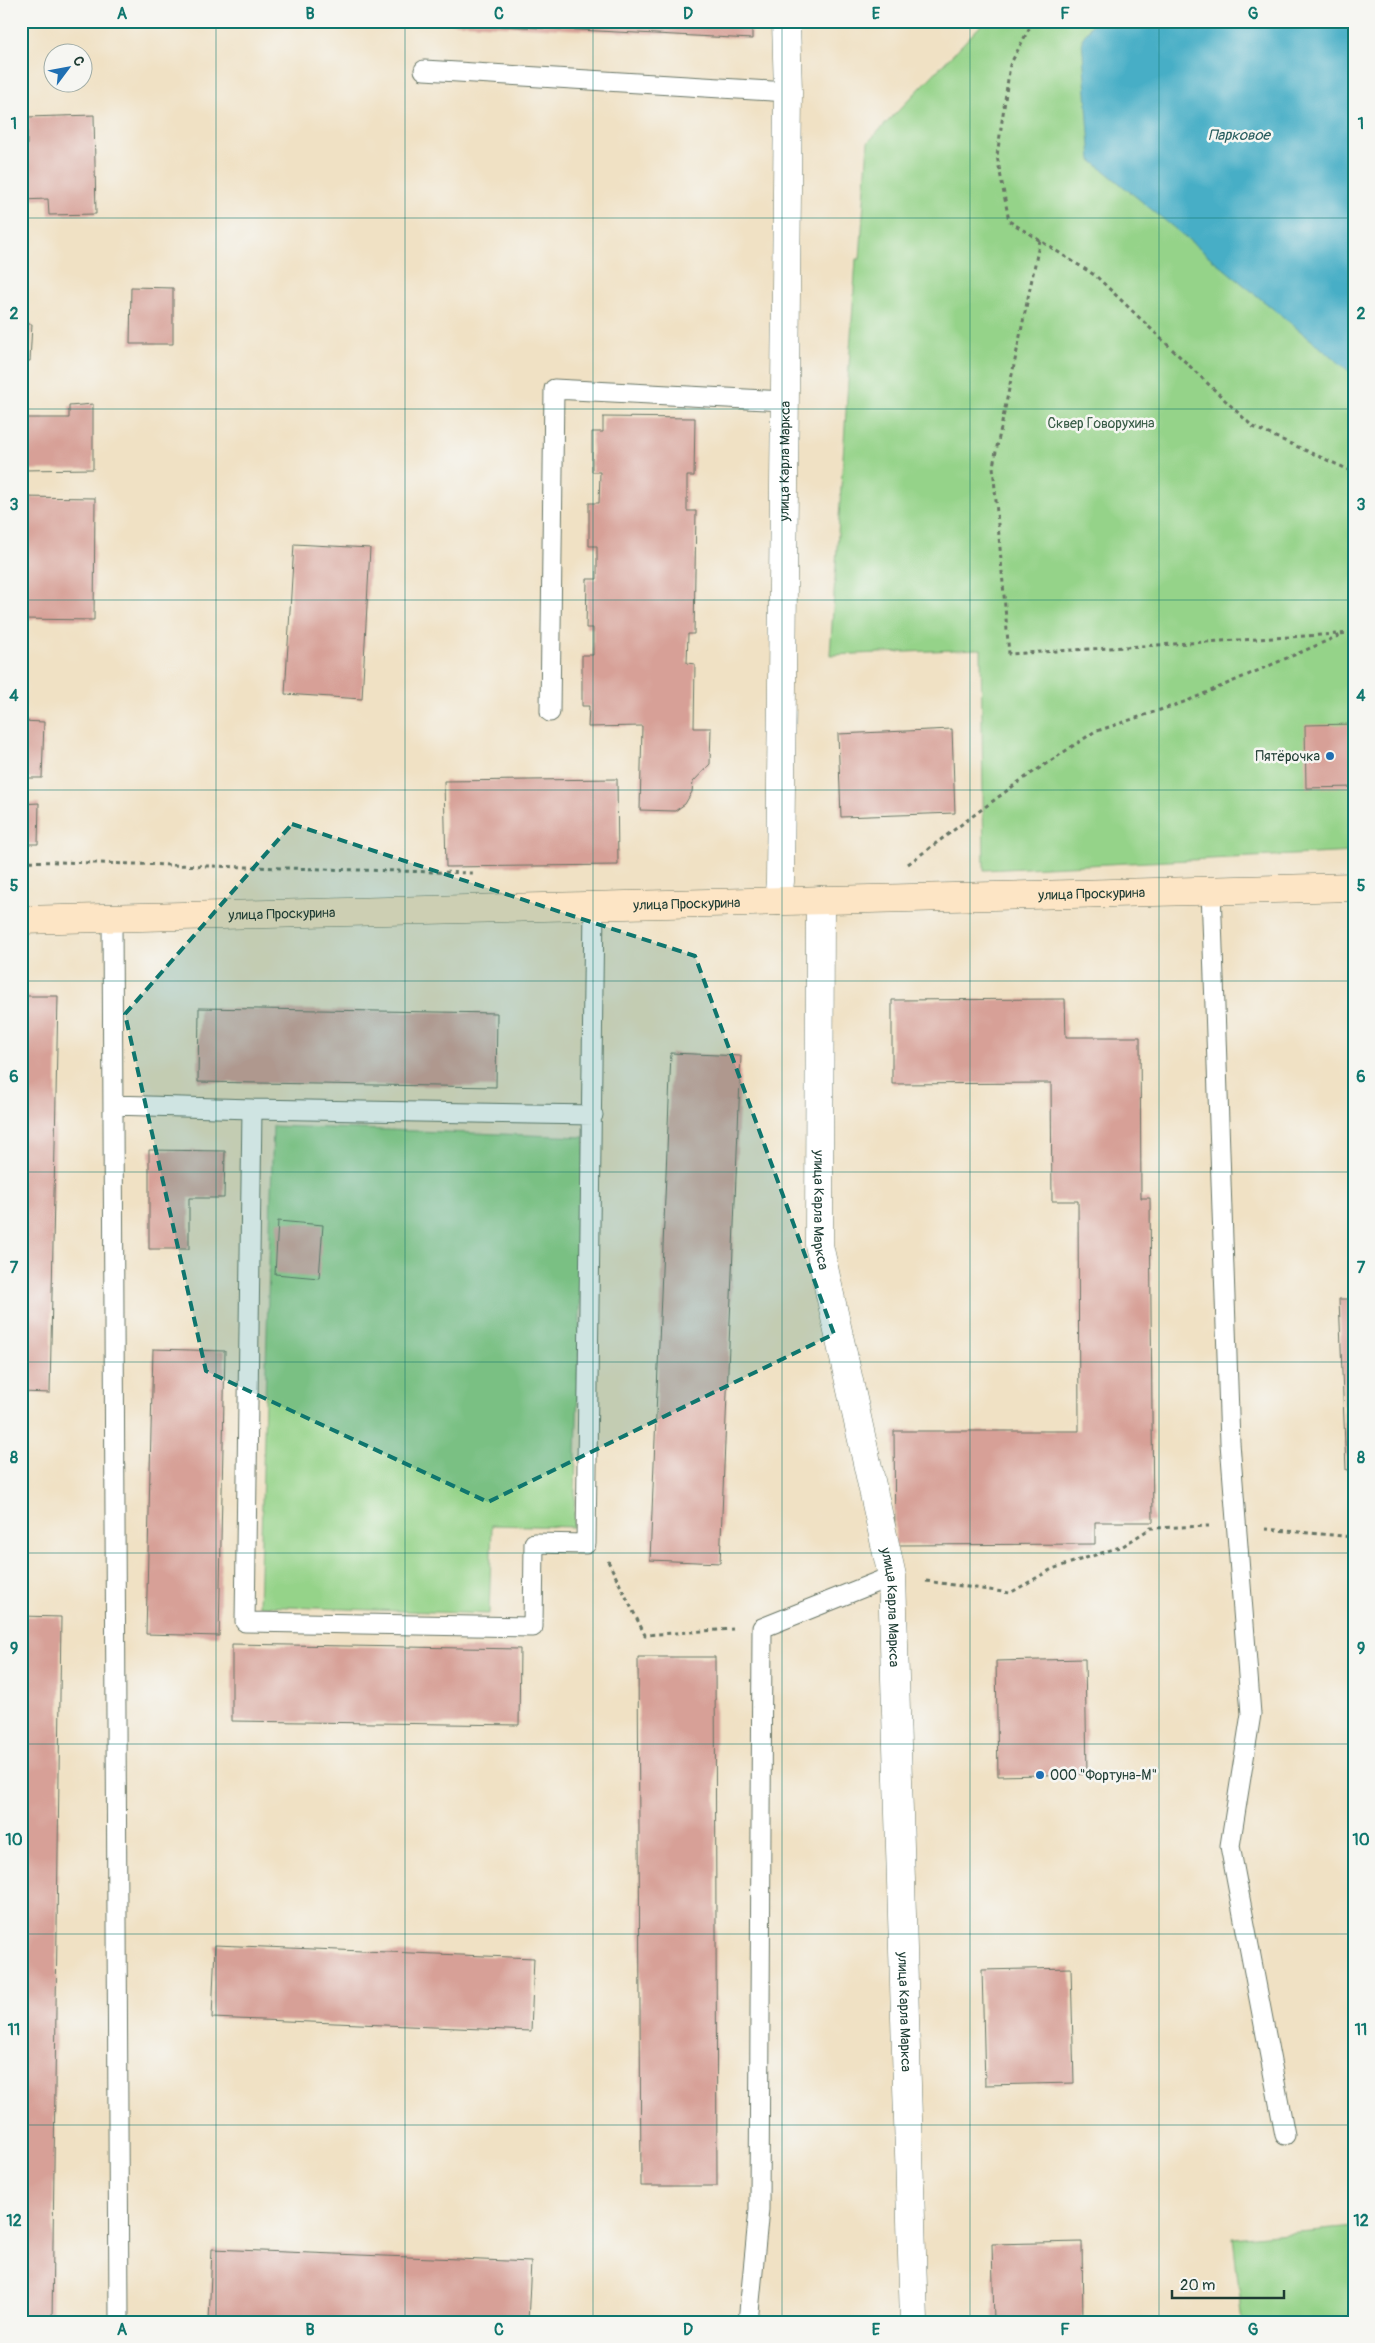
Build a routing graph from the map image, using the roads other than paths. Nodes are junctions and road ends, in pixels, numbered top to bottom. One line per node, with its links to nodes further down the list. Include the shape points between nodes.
1 (786, 21): 3 (street, улица Карла Маркса)
2 (424, 70): 3 (lane)
3 (788, 92): 4 (street, улица Карла Маркса)
4 (785, 401): 5 (lane, via 554,389); 9 (street, улица Карла Маркса)
5 (550, 712)
6 (1354, 887): 7 (street, улица Проскурина)
7 (1212, 890): 8 (street, улица Проскурина); 17 (lane, via 1230,1443 1251,1714 1230,1846)
8 (820, 900): 9 (street, улица Проскурина); 16 (street, улица Карла Маркса, via 818,1245)
9 (778, 901): 10 (street, улица Проскурина)
10 (594, 906): 11 (street, улица Проскурина); 15 (lane)
11 (112, 918): 12 (street, улица Проскурина); 13 (lane)
12 (21, 920)
13 (113, 1105): 14 (lane); 18 (lane)
14 (252, 1109): 15 (lane); 15 (lane, via 245,1622 533,1627 534,1543 586,1544)
15 (593, 1115)
16 (892, 1576): 19 (lane, via 762,1628 760,2209); 20 (street, улица Карла Маркса)
17 (1285, 2135)
18 (119, 2322)
19 (748, 2322)
20 (914, 2322)

